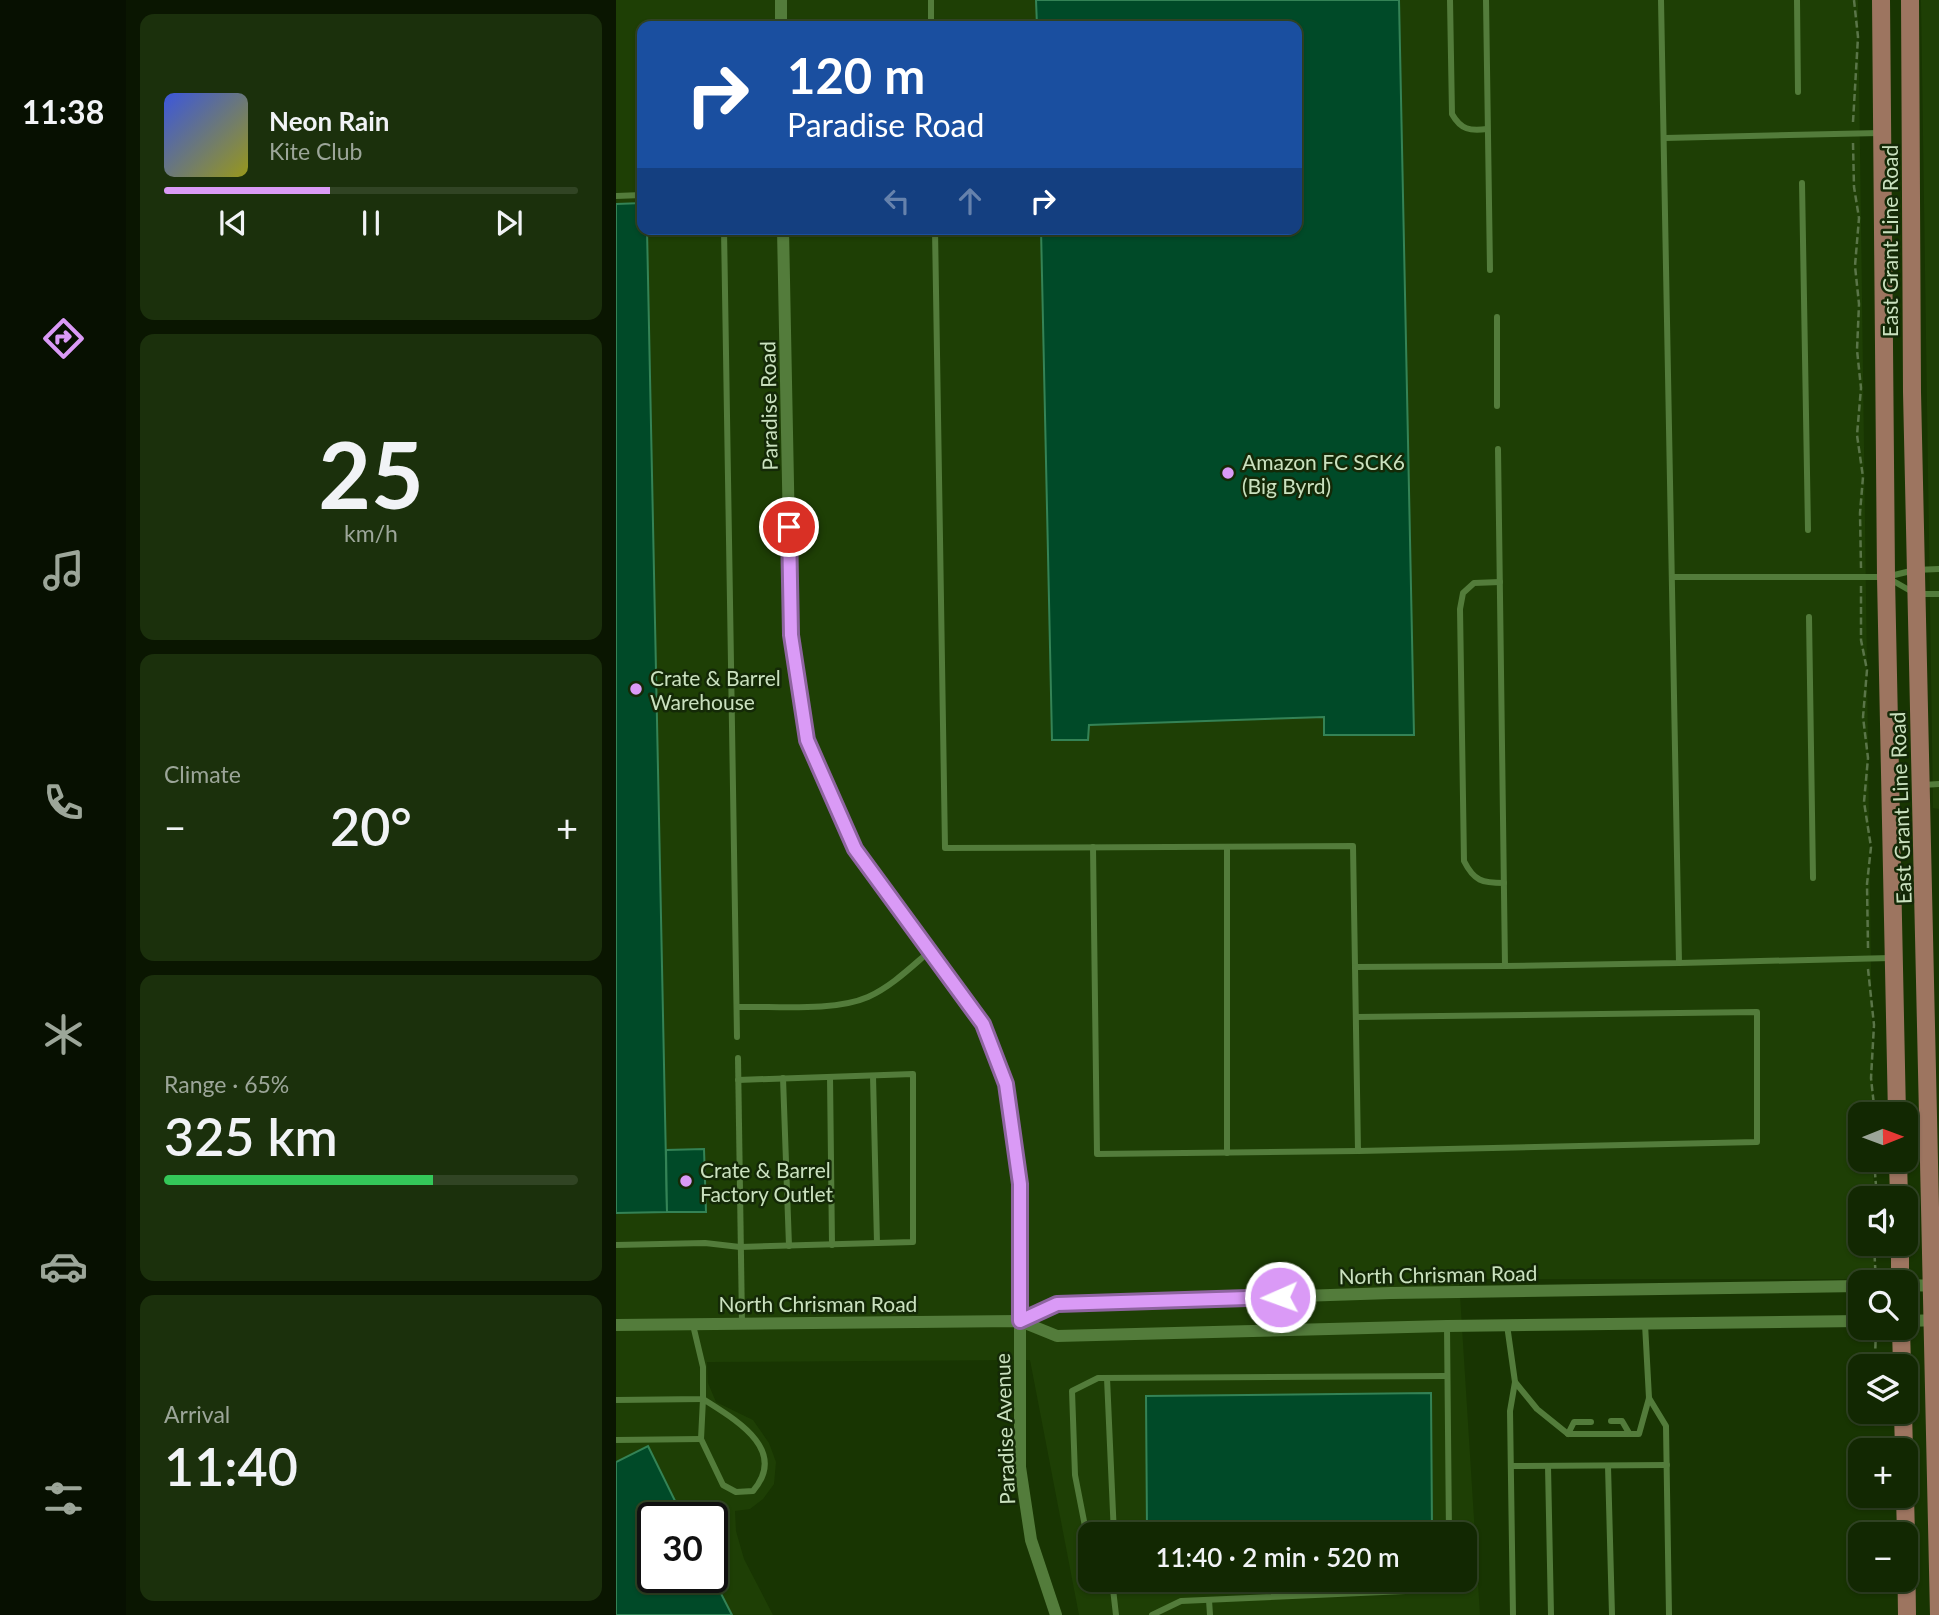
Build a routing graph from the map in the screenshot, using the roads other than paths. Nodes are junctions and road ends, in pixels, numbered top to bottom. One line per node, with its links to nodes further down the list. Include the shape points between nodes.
1 (781, 0): 9 (street)
2 (931, 0): 10 (lane)
3 (1450, 0): 12 (lane, via 1452,114 1458,125 1470,131)
4 (1486, 0): 12 (lane)
5 (1661, 0): 14 (lane)
6 (1797, 0): 11 (lane)
7 (1881, 0): 13 (main road, East Grant Line Road)
8 (1910, 0): 27 (main road, East Grant Line Road)
9 (781, 21)
10 (931, 21)
11 (1798, 92)
12 (1487, 129): 21 (lane)
13 (1881, 133): 14 (lane); 28 (main road, East Grant Line Road)
14 (1665, 138): 29 (lane)
15 (1802, 183): 25 (lane)
16 (637, 195): 17 (lane)
17 (616, 196)
18 (724, 235): 45 (lane)
19 (783, 235): 39 (street, Paradise Road, via 791,635 807,740 855,849)
20 (935, 235): 35 (lane, via 945,848)
21 (1490, 270)
22 (1497, 317): 23 (lane)
23 (1497, 406)
24 (1499, 449): 30 (lane)
25 (1808, 530)
26 (1939, 569): 27 (lane)
27 (1915, 570): 28 (lane); 31 (main road, East Grant Line Road)
28 (1886, 577): 29 (lane); 31 (lane); 40 (main road, East Grant Line Road)
29 (1672, 578): 41 (lane)
30 (1500, 582): 38 (lane); 38 (lane, via 1474,583 1463,593 1460,635 1464,861 1482,883)
31 (1916, 594): 32 (lane); 34 (main road, East Grant Line Road)
32 (1939, 594)
33 (1809, 617): 37 (lane)
34 (1931, 785): 44 (main road, East Grant Line Road)
35 (1093, 847): 36 (lane); 55 (lane, via 1097,1154)
36 (1227, 847): 43 (lane, via 1353,846); 55 (lane)
37 (1813, 877)
38 (1504, 883): 42 (lane)
39 (930, 951): 45 (lane, via 893,982 843,1004); 65 (street, Paradise Road, via 983,1024 1006,1084 1020,1184)
40 (1894, 957): 41 (lane); 53 (main road, East Grant Line Road)
41 (1679, 963): 42 (lane)
42 (1505, 966): 43 (lane)
43 (1355, 967): 46 (lane)
44 (1933, 1001): 62 (main road, East Grant Line Road)
45 (737, 1007): 47 (lane)
46 (1356, 1017): 54 (lane); 54 (lane, via 1757,1012 1757,1142)
47 (737, 1037)
48 (738, 1058): 52 (lane)
49 (873, 1076): 50 (lane); 56 (lane); 56 (lane, via 912,1074 913,1242)
50 (830, 1077): 51 (lane); 58 (lane)
51 (783, 1078): 52 (lane); 59 (lane)
52 (738, 1080): 60 (lane)
53 (1897, 1102)
54 (1358, 1151): 55 (lane)
55 (1227, 1153)
56 (877, 1244): 58 (lane)
57 (616, 1245): 60 (lane)
58 (832, 1245): 59 (lane)
59 (789, 1246): 60 (lane)
60 (740, 1247): 69 (lane)
61 (1918, 1285): 62 (street)
62 (1936, 1285): 64 (main road, East Grant Line Road)
63 (1848, 1286): 65 (street, North Chrisman Road, via 1057,1304)
64 (1936, 1320): 67 (street); 106 (main road, East Grant Line Road)
65 (1020, 1321): 69 (street, North Chrisman Road); 73 (street, North Chrisman Road, via 1057,1336); 97 (street, Paradise Avenue, via 1024,1499 1031,1539)
66 (1848, 1321): 70 (street, North Chrisman Road)
67 (1918, 1321)
68 (693, 1323): 69 (street, North Chrisman Road); 71 (street, North Chrisman Road); 78 (lane, via 703,1367)
69 (742, 1323)
70 (1645, 1324): 72 (street, North Chrisman Road); 77 (lane)
71 (616, 1325)
72 (1507, 1325): 73 (street, North Chrisman Road); 76 (lane)
73 (1447, 1326): 74 (lane)
74 (1445, 1376): 75 (lane); 92 (lane)
75 (1107, 1378): 90 (lane, via 1072,1391 1075,1475); 91 (lane)
76 (1515, 1382): 83 (lane, via 1537,1409); 87 (lane, via 1510,1411)
77 (1649, 1398): 82 (lane, via 1639,1434); 86 (lane, via 1666,1426)
78 (703, 1399): 79 (lane); 84 (lane); 84 (lane, via 754,1436 766,1461 764,1477 753,1491 736,1492 723,1485)
79 (616, 1400)
80 (1591, 1422): 83 (lane, via 1574,1422)
81 (1611, 1422): 82 (lane, via 1622,1421)
82 (1629, 1433): 83 (lane)
83 (1568, 1434)
84 (701, 1439): 85 (lane)
85 (616, 1440)
86 (1667, 1465): 89 (lane); 104 (lane)
87 (1511, 1466): 88 (lane); 101 (lane)
88 (1548, 1466): 89 (lane); 102 (lane)
89 (1608, 1466): 103 (lane)
90 (1084, 1522)
91 (1113, 1522)
92 (1449, 1522)
93 (1113, 1592): 98 (lane)
94 (1385, 1592): 96 (lane)
95 (1907, 1592): 105 (main road)
96 (1209, 1600): 99 (lane, via 1181,1601); 100 (lane)
97 (1056, 1615)
98 (1116, 1615)
99 (1152, 1615)
100 (1210, 1615)
101 (1513, 1615)
102 (1551, 1615)
103 (1612, 1615)
104 (1669, 1615)
105 (1907, 1615)
106 (1939, 1615)

